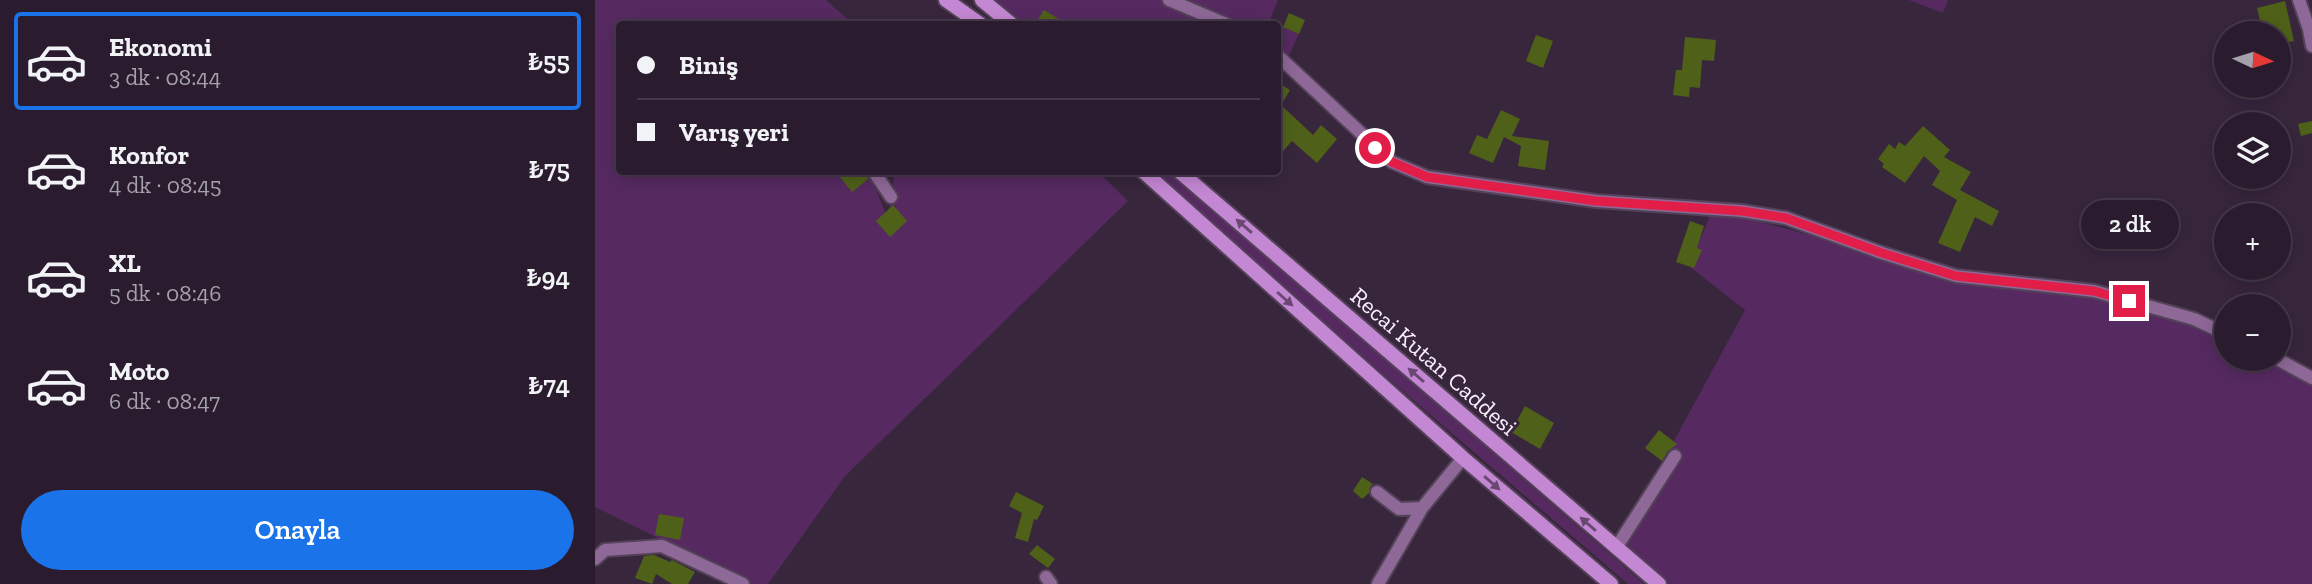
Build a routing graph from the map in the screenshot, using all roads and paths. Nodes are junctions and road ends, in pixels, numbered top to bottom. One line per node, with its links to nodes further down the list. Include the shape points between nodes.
1 (946, 0): 5 (main road)
2 (982, 0): 6 (main road)
3 (1169, 0): 7 (street)
4 (2299, 0): 8 (street)
5 (968, 21)
6 (1007, 21)
7 (1219, 21)
8 (2312, 46)
9 (1281, 59): 14 (street, via 1392,162 1427,177 1596,201 1786,218 1956,276 2094,291)
10 (876, 175): 13 (street)
11 (1147, 175): 18 (main road, one-way to 18)
12 (1183, 175): 21 (main road, Recai Kutan Caddesi, one-way to 12)
13 (891, 197)
14 (2214, 328)
15 (2291, 367): 16 (street)
16 (2312, 378)
17 (1675, 456): 21 (street)
18 (1463, 458): 20 (street); 25 (main road, one-way to 25)
19 (1377, 492): 20 (street, via 1399,509)
20 (1422, 508): 24 (street)
21 (1616, 548): 26 (main road, Recai Kutan Caddesi)
22 (595, 559): 23 (street, via 605,550 662,546)
23 (743, 584)
24 (1378, 584)
25 (1611, 584)
26 (1658, 584)

